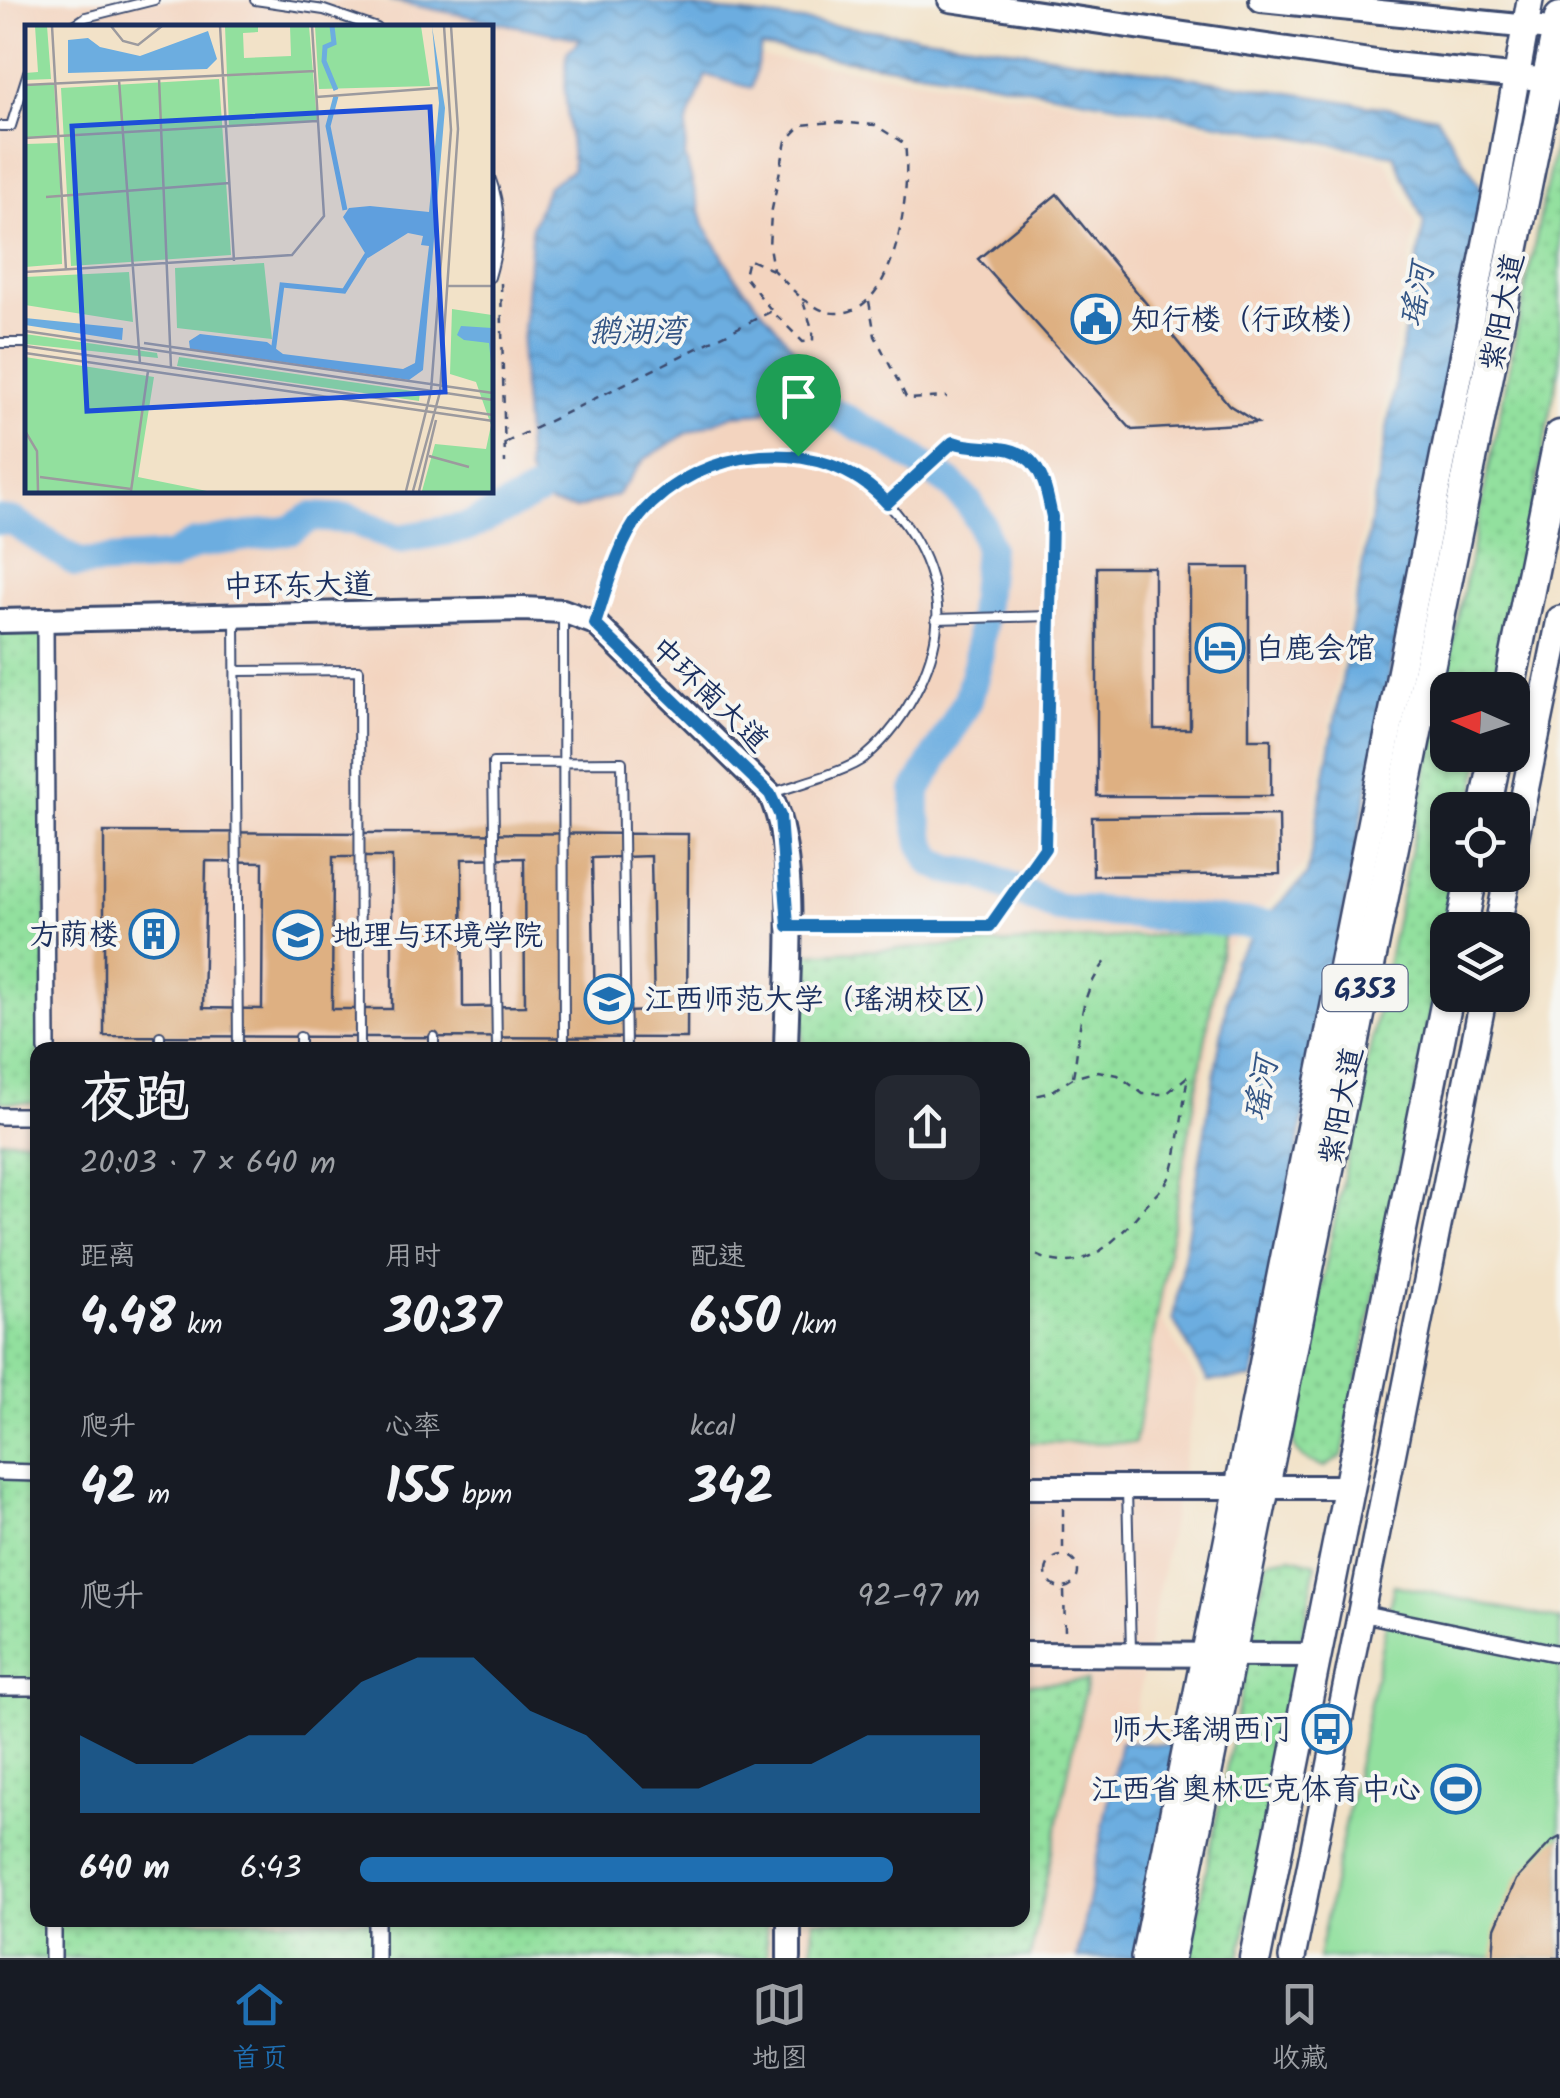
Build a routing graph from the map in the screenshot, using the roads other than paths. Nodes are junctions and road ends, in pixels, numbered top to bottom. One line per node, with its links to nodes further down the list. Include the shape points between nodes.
1 (154, 0): 6 (lane)
2 (255, 0): 7 (lane, via 324,10)
3 (950, 0): 10 (street)
4 (1260, 0): 9 (street)
5 (1530, 0): 9 (main road)
6 (74, 25)
7 (368, 25)
8 (1559, 26): 9 (street); 11 (highway, 紫阳大道 / G353)
9 (1524, 27): 10 (main road)
10 (1516, 76): 11 (street); 53 (main road)
11 (1554, 80): 53 (highway, 紫阳大道 / G353)
12 (25, 81): 13 (lane, via 10,126)
13 (0, 126)
14 (492, 182): 15 (lane, via 500,202)
15 (492, 270)
16 (1560, 436): 27 (highway)
17 (887, 503): 20 (lane, via 953,442 1024,454 1044,477 1052,517); 22 (lane, via 923,556); 25 (lane, via 839,467 798,456 718,463 664,489 636,520)
18 (564, 611): 19 (street, 中环东大道); 25 (street, 中环东大道); 28 (lane)
19 (236, 616): 24 (street, 中环东大道); 26 (lane)
20 (1050, 616): 22 (lane); 31 (lane, via 1045,848 990,926)
21 (1560, 618): 29 (main road)
22 (936, 619): 30 (lane, via 912,705 863,760)
23 (0, 621): 24 (street, 中环东大道)
24 (45, 622): 37 (street)
25 (595, 624): 30 (street, 中环南大道)
26 (236, 672): 39 (lane); 41 (lane, via 358,670)
27 (1513, 672)
28 (564, 762): 43 (lane, via 493,764); 44 (lane); 45 (lane, via 622,762)
29 (1525, 792)
30 (770, 794): 31 (street, 中环南大道, via 780,816)
31 (788, 926): 46 (street, 中环南大道)
32 (1445, 1012): 54 (highway, G353)
33 (1481, 1012): 55 (main road)
34 (160, 1036): 38 (lane)
35 (300, 1037): 40 (lane)
36 (434, 1037): 42 (lane)
37 (47, 1042)
38 (160, 1042)
39 (238, 1042)
40 (300, 1042)
41 (360, 1042)
42 (434, 1042)
43 (497, 1042)
44 (564, 1042)
45 (626, 1042)
46 (786, 1042)
47 (0, 1116): 48 (street)
48 (30, 1116)
49 (0, 1472): 50 (street)
50 (30, 1472)
51 (1030, 1487): 52 (street)
52 (1126, 1487): 53 (street); 57 (lane)
53 (1251, 1487): 54 (street); 58 (highway, 紫阳大道 / G353)
54 (1349, 1487): 60 (highway, G353)
55 (1360, 1613): 59 (street); 72 (main road)
56 (1030, 1654): 57 (street)
57 (1132, 1654): 58 (street)
58 (1218, 1654): 60 (street); 69 (main road); 70 (highway, 紫阳大道 / G353)
59 (1560, 1654)
60 (1316, 1655): 71 (highway, G353)
61 (0, 1687): 62 (street)
62 (30, 1687)
63 (53, 1927): 66 (street)
64 (376, 1927): 67 (street)
65 (788, 1927): 68 (street)
66 (54, 1958)
67 (376, 1958)
68 (789, 1958)
69 (1144, 1958)
70 (1169, 1958)
71 (1255, 1958)
72 (1292, 1958)

